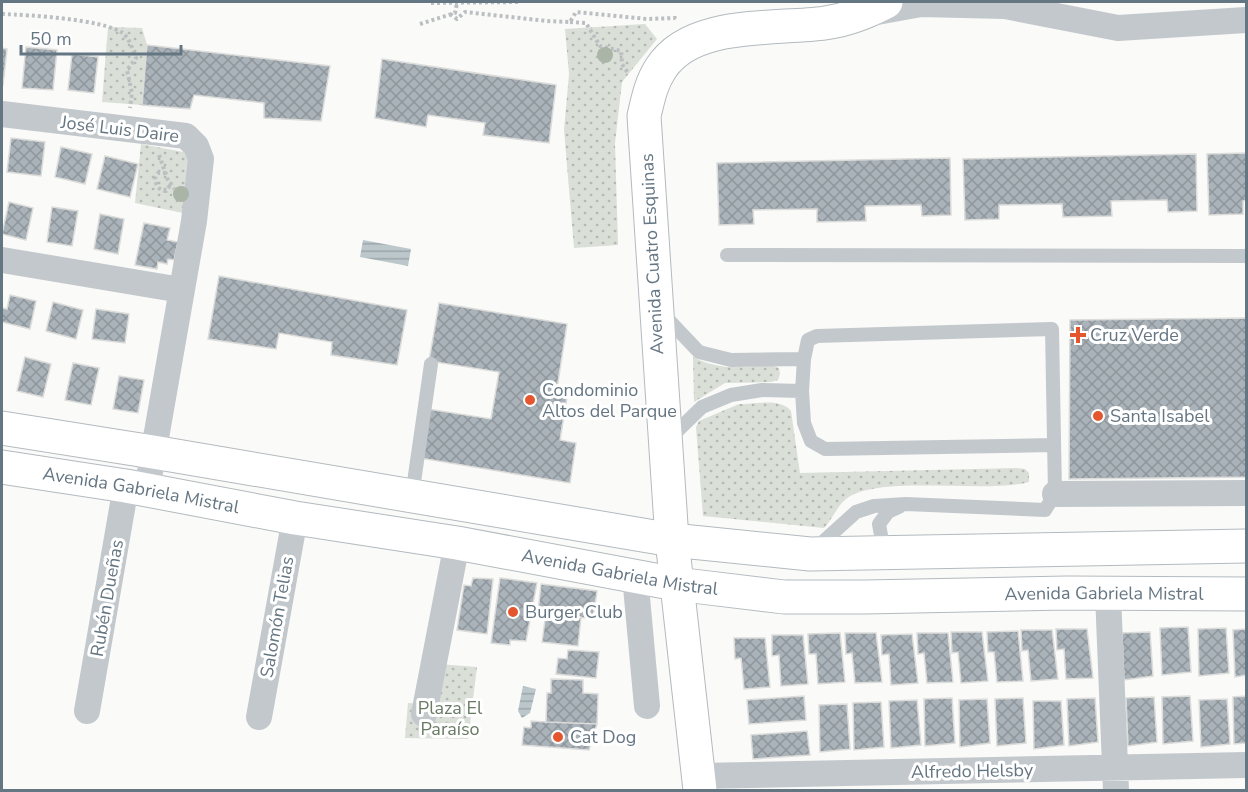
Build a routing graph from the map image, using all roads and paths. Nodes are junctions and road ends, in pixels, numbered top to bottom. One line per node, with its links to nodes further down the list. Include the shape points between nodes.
1 (519, 2): 3 (path)
2 (431, 3): 3 (path)
3 (457, 3): 7 (path, via 455,13)
4 (1001, 4): 5 (street, via 921,4); 8 (street, via 1118,28)
5 (872, 9): 22 (main road, Avenida Cuatro Esquinas, via 827,23 709,35 679,50 662,66 651,84 644,116)
6 (2, 14): 14 (path, via 35,15 108,27 125,34 136,58 128,70)
7 (450, 14): 9 (path, via 457,19 465,12); 11 (path)
8 (1246, 20)
9 (570, 22): 10 (path, via 576,12 675,18); 12 (path, via 586,23 600,46 621,51)
10 (680, 22)
11 (420, 24)
12 (630, 77)
13 (2, 114): 14 (street, José Luis Daire)
14 (138, 130): 15 (path); 17 (street, José Luis Daire, via 186,136 196,146 201,159)
15 (166, 173): 16 (path); 16 (path, via 158,173 156,185 166,191)
16 (171, 184): 17 (path)
17 (194, 221): 21 (street, José Luis Daire)
18 (728, 255): 19 (lane)
19 (1246, 256)
20 (2, 260): 21 (street)
21 (181, 290): 29 (street, José Luis Daire)
22 (655, 306): 23 (lane, via 699,352 731,360); 27 (main road, Avenida Cuatro Esquinas)
23 (804, 359): 25 (lane); 28 (lane, via 808,340 817,336 1052,329)
24 (431, 364): 34 (lane)
25 (802, 391): 27 (lane, via 762,390 731,395 702,407); 28 (lane, via 804,423 811,441 825,449)
26 (2, 428): 29 (main road, Avenida Gabriela Mistral)
27 (664, 443): 37 (main road, Avenida Cuatro Esquinas)
28 (1054, 445): 33 (lane)
29 (153, 452): 31 (street, José Luis Daire); 34 (main road, Avenida Gabriela Mistral)
30 (2, 467): 31 (main road, Avenida Gabriela Mistral)
31 (136, 488): 36 (main road, Avenida Gabriela Mistral); 47 (street, Rubén Dueñas)
32 (1246, 493): 33 (street)
33 (1055, 494): 35 (lane, via 1045,510)
34 (412, 495): 37 (main road, Avenida Gabriela Mistral)
35 (906, 504): 40 (lane, via 874,506 856,512); 41 (lane, via 888,512 879,524 882,541)
36 (295, 518): 38 (main road, Avenida Gabriela Mistral); 49 (street, Salomón Telias)
37 (672, 540): 40 (main road, Avenida Gabriela Mistral); 43 (main road, Avenida Cuatro Esquinas)
38 (457, 543): 42 (main road, Avenida Gabriela Mistral); 48 (street)
39 (1246, 546): 41 (main road, Avenida Gabriela Mistral)
40 (810, 554): 41 (main road, Avenida Gabriela Mistral)
41 (892, 554)
42 (634, 576): 43 (main road, Avenida Gabriela Mistral); 46 (street)
43 (676, 584): 44 (main road, Avenida Gabriela Mistral, via 784,597); 52 (main road, Avenida Cuatro Esquinas)
44 (1108, 594): 45 (main road, Avenida Gabriela Mistral); 51 (street)
45 (1246, 594)
46 (647, 706)
47 (87, 711)
48 (424, 714)
49 (259, 717)
50 (1246, 765): 51 (street, Alfredo Helsby)
51 (1115, 779): 52 (street, Alfredo Helsby)
52 (699, 783)

